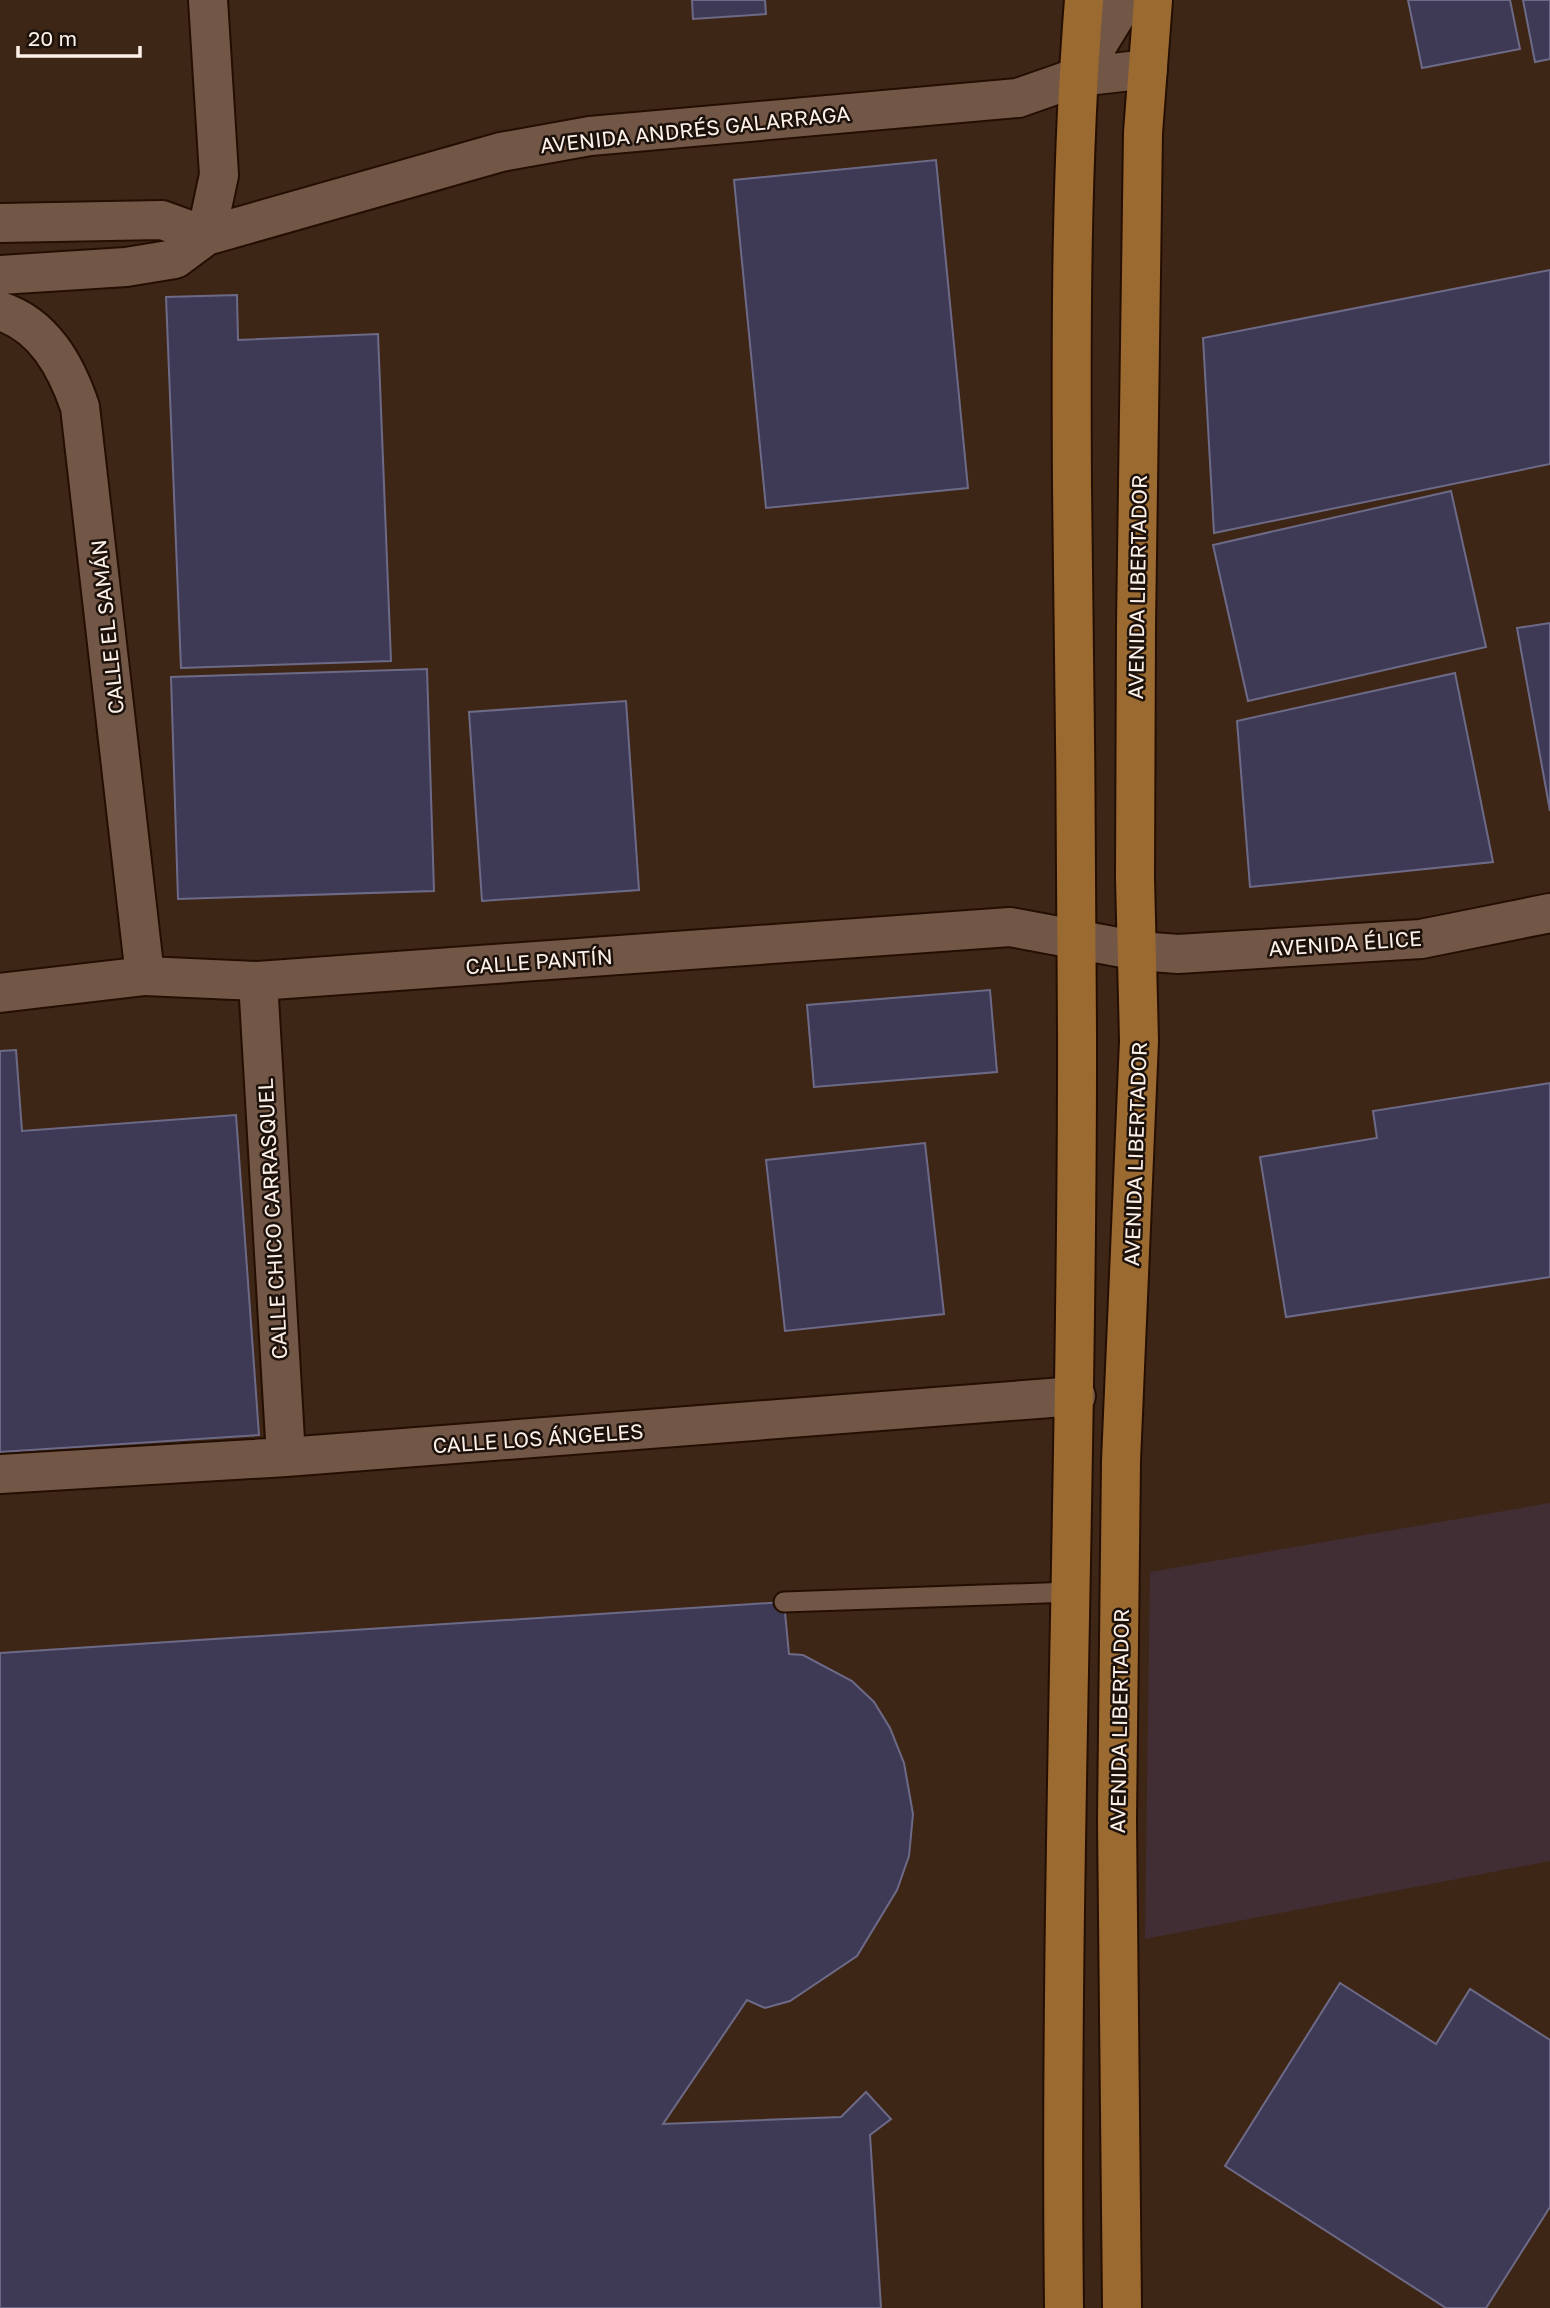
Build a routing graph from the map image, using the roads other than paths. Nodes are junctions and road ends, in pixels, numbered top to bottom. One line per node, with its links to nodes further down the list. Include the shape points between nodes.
1 (208, 0): 8 (main road, via 219,175)
2 (1084, 0): 6 (main road)
3 (1125, 0): 6 (main road)
4 (1153, 0): 5 (main road, AVENIDA LIBERTADOR)
5 (1148, 69): 6 (main road, AVENIDA ANDRÉS GALARRAGA); 13 (main road, AVENIDA LIBERTADOR, via 1136,640)
6 (1077, 77): 8 (main road, AVENIDA ANDRÉS GALARRAGA, via 1018,97 590,136 501,152); 12 (main road, via 1071,337)
7 (0, 223): 8 (main road, via 162,220)
8 (206, 236): 9 (main road, AVENIDA ANDRÉS GALARRAGA, via 174,259 126,267)
9 (0, 275)
10 (0, 311): 14 (main road, CALLE EL SAMÁN, via 43,339 67,370 80,407)
11 (1550, 913): 13 (main road, AVENIDA ÉLICE, via 1421,939 1178,954)
12 (1077, 941): 13 (main road, AVENIDA ÉLICE); 15 (main road, CALLE PANTÍN, via 1010,928); 17 (main road)
13 (1139, 951): 23 (main road, AVENIDA LIBERTADOR, via 1121,1474 1117,1820)
14 (145, 976): 15 (main road, CALLE PANTÍN); 16 (main road, CALLE PANTÍN)
15 (258, 981): 18 (main road, CALLE CHICO CARRASQUEL)
16 (0, 992)
17 (1076, 1396): 18 (main road, CALLE LOS ÁNGELES); 20 (main road)
18 (286, 1457): 19 (main road, CALLE LOS ÁNGELES)
19 (0, 1474)
20 (1072, 1592): 21 (lane); 22 (main road, via 1062,2118)
21 (784, 1602)
22 (1065, 2308)
23 (1122, 2308)

